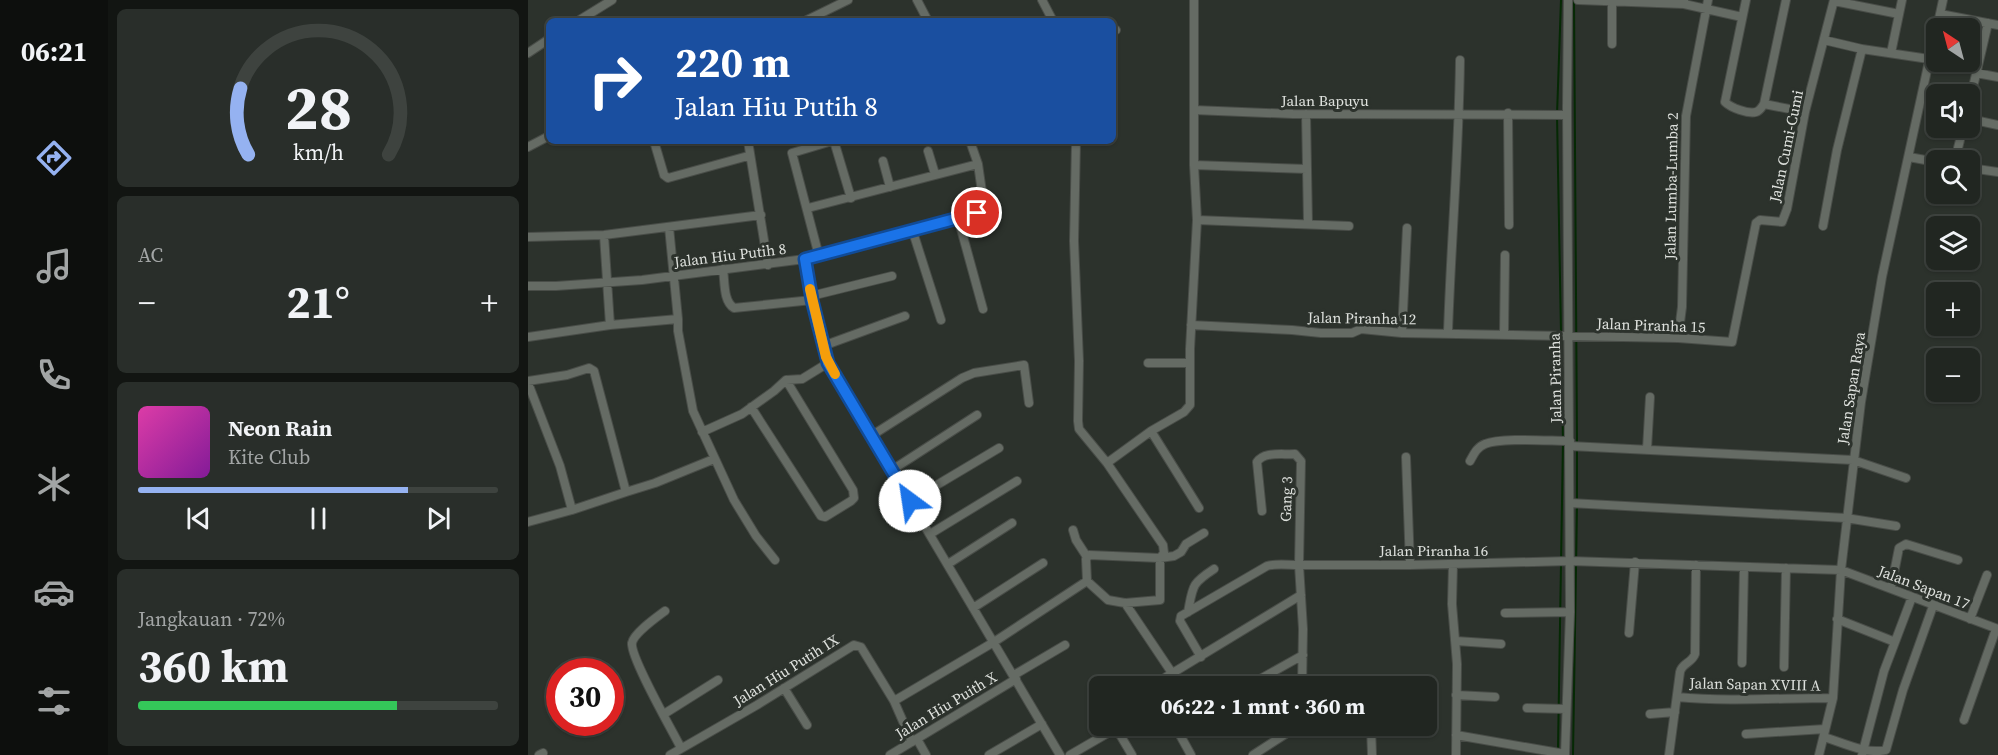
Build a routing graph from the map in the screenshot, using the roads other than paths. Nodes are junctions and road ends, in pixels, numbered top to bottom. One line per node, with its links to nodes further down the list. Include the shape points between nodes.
1 (612, 0): 19 (street)
2 (849, 0): 20 (street)
3 (917, 0): 21 (street)
4 (1042, 0): 22 (street)
5 (1194, 0): 39 (street)
6 (1568, 0): 44 (street, Jalan Piranha)
7 (1578, 0): 13 (street)
8 (1746, 0): 18 (street)
9 (1786, 0): 38 (street)
10 (1834, 0): 16 (street); 26 (street, Jalan Cumi-Cumi)
11 (1902, 0): 16 (street)
12 (1943, 0): 17 (street, Jalan Sapan Raya)
13 (1612, 2): 14 (street); 28 (street)
14 (1684, 2): 15 (street)
15 (1707, 4): 18 (street); 102 (street, Jalan Lumba-Lumba 2, via 1686,116)
16 (1899, 14): 31 (street)
17 (1940, 14): 23 (street, Jalan Sapan Raya); 24 (street)
18 (1742, 17): 38 (street, via 1725,102 1730,107 1754,112)
19 (583, 18)
20 (811, 18)
21 (926, 18)
22 (1051, 18)
23 (1939, 18)
24 (1988, 23): 25 (street); 35 (street)
25 (1998, 25)
26 (1824, 40): 29 (street); 40 (street, Jalan Cumi-Cumi)
27 (546, 41): 30 (street)
28 (1612, 44)
29 (1862, 49): 31 (street); 74 (street)
30 (528, 52)
31 (1891, 53): 32 (street)
32 (1926, 59)
33 (1460, 60): 41 (street)
34 (1926, 72): 57 (street, Jalan Sapan Raya)
35 (1976, 73): 36 (street); 37 (street)
36 (1998, 77)
37 (1974, 84)
38 (1764, 104): 40 (street)
39 (1194, 110): 42 (street, Jalan Bapuyu); 61 (street)
40 (1805, 112): 103 (street, Jalan Cumi-Cumi, via 1782,222 1756,223)
41 (1460, 113): 42 (street, Jalan Bapuyu); 43 (street, Jalan Bapuyu); 98 (street)
42 (1306, 114): 62 (street)
43 (1508, 114): 44 (street, Jalan Bapuyu); 73 (street)
44 (1567, 115): 100 (street, Jalan Piranha)
45 (1980, 121): 46 (street)
46 (1998, 125)
47 (546, 138): 54 (street)
48 (655, 144): 56 (street, via 666,177 671,178)
49 (748, 144): 56 (street)
50 (823, 144): 68 (street, via 792,153)
51 (834, 144): 67 (street)
52 (971, 144): 60 (street)
53 (1076, 144): 124 (street, via 1078,421 1079,429)
54 (528, 147)
55 (928, 151): 65 (street)
56 (748, 156): 69 (street)
57 (1909, 157): 58 (street); 122 (street, Jalan Sapan Raya, via 1882,277)
58 (1926, 160)
59 (883, 161): 66 (street)
60 (978, 164): 65 (street); 70 (street, Jalan Hiu Putih 8, via 983,210)
61 (1194, 165): 62 (street); 71 (street)
62 (1307, 169): 72 (street)
63 (1980, 169): 64 (street)
64 (1998, 172)
65 (935, 174): 66 (street)
66 (890, 187): 67 (street)
67 (851, 198): 68 (street)
68 (808, 208): 82 (street)
69 (761, 215): 76 (street); 84 (street)
70 (958, 218): 78 (street, Jalan Hiu Putih 8); 91 (street)
71 (1197, 220): 72 (street); 96 (street)
72 (1308, 224): 75 (street)
73 (1509, 225)
74 (1823, 225)
75 (1349, 226)
76 (669, 227): 79 (street); 86 (street)
77 (1407, 228): 97 (street)
78 (912, 229): 82 (street, Jalan Hiu Putih 8); 94 (street)
79 (604, 235): 80 (street); 88 (street)
80 (528, 237)
81 (1505, 255): 99 (street)
82 (819, 256): 83 (street, Jalan Hiu Putih 8)
83 (805, 259): 84 (street, Jalan Hiu Putih 8); 90 (street)
84 (768, 265): 85 (street, Jalan Hiu Putih 8)
85 (723, 269): 86 (street, Jalan Hiu Putih 8); 90 (street, via 726,295 734,309)
86 (674, 275): 88 (street, Jalan Hiu Putih 8); 93 (street)
87 (892, 276): 90 (street)
88 (607, 283): 89 (street, Jalan Hiu Putih 8); 95 (street)
89 (528, 286)
90 (811, 298): 104 (street)
91 (983, 309)
92 (905, 316): 104 (street)
93 (678, 319): 95 (street); 115 (street, via 693,411)
94 (941, 320)
95 (610, 325): 101 (street)
96 (1191, 326): 97 (street, Jalan Piranha 12); 107 (street)
97 (1402, 333): 98 (street, Jalan Piranha 12)
98 (1448, 333): 99 (street, Jalan Piranha 12)
99 (1504, 333): 100 (street, Jalan Piranha 12)
100 (1568, 335): 102 (street, Jalan Piranha 15); 117 (street, Jalan Piranha)
101 (528, 337)
102 (1678, 338): 103 (street, Jalan Piranha 15)
103 (1732, 342)
104 (823, 346): 105 (street)
105 (828, 363): 108 (street, via 802,379); 116 (street)
106 (1148, 363): 107 (street)
107 (1190, 363): 114 (street, via 1188,410)
108 (786, 380): 112 (street); 112 (street, via 853,490 851,501 821,516)
109 (528, 382): 128 (street, via 588,368 594,371); 132 (street)
110 (1650, 397): 119 (street)
111 (1029, 403): 116 (street, via 1024,365 975,373 944,388)
112 (751, 407): 115 (street)
113 (977, 415): 125 (street)
114 (1151, 431): 124 (street); 131 (street)
115 (702, 432): 121 (street)
116 (871, 436): 125 (street)
117 (1570, 444): 119 (street); 123 (street, via 1486,443 1476,449); 130 (street, Jalan Piranha)
118 (999, 448): 129 (street)
119 (1647, 449): 122 (street)
120 (1406, 457): 151 (street)
121 (714, 459): 128 (street); 143 (street, via 734,500)
122 (1853, 460): 126 (street); 134 (street, Jalan Sapan Raya)
123 (1470, 461)
124 (1107, 463): 142 (street, via 1163,545)
125 (892, 470): 129 (street)
126 (1906, 478)
127 (1017, 481): 140 (street)
128 (626, 492): 132 (street)
129 (910, 501): 140 (street)
130 (1570, 503): 134 (street); 145 (street, Jalan Piranha)
131 (1199, 508)
132 (572, 510): 135 (street)
133 (1262, 511): 150 (street, Gang 3, via 1259,458 1295,454 1301,460)
134 (1846, 518): 137 (street); 156 (street, Jalan Sapan Raya)
135 (528, 522)
136 (1012, 522): 148 (street)
137 (1896, 526)
138 (1073, 530): 141 (street)
139 (1204, 533): 142 (street, via 1186,544 1178,555)
140 (930, 534): 148 (street)
141 (1087, 557): 142 (street, via 1097,554); 158 (street)
142 (1160, 558): 162 (street, via 1160,601)
143 (775, 560)
144 (1958, 560): 159 (street, via 1902,545)
145 (1570, 561): 146 (street, Jalan Piranha 16); 149 (street, Jalan Piranha 16); 167 (street, Jalan Piranha)
146 (1635, 562): 152 (street, Jalan Piranha 16); 172 (street)
147 (1043, 563): 164 (street)
148 (948, 564): 164 (street)
149 (1453, 564): 151 (street, Jalan Piranha 16); 173 (street)
150 (1299, 565): 151 (street, Jalan Piranha 16); 160 (street); 166 (street, Jalan Piranha 16, via 1274,563)
151 (1410, 565)
152 (1696, 565): 153 (street, Jalan Sapan 17); 190 (street, via 1695,654 1681,668)
153 (1744, 567): 154 (street, Jalan Sapan 17); 180 (street)
154 (1786, 568): 156 (street, Jalan Sapan 17); 181 (street)
155 (1214, 569): 166 (street, via 1192,588)
156 (1841, 570): 159 (street, Jalan Sapan 17); 169 (street, Jalan Sapan Raya)
157 (1986, 575): 170 (street)
158 (1087, 581): 162 (street, via 1105,599); 174 (street)
159 (1891, 588): 161 (street, Jalan Sapan 17)
160 (1300, 595): 178 (street); 179 (street)
161 (1912, 597): 163 (street, Jalan Sapan 17); 175 (street)
162 (1125, 603): 182 (street)
163 (1933, 606): 170 (street, Jalan Sapan 17); 213 (street, via 1888,747 1882,752)
164 (973, 608): 174 (street)
165 (665, 611): 197 (street, via 632,643)
166 (1188, 612): 179 (street, via 1180,621)
167 (1570, 612): 168 (street); 195 (street, Jalan Piranha)
168 (1505, 613)
169 (1837, 619): 175 (street); 192 (street, Jalan Sapan Raya)
170 (1970, 619): 171 (street, Jalan Sapan 17)
171 (1997, 629): 199 (street)
172 (1629, 633)
173 (1456, 641): 176 (street); 189 (street)
174 (994, 642): 186 (street); 193 (street)
175 (1895, 642): 213 (street)
176 (1501, 644)
177 (1065, 645): 186 (street, Jalan Hiu Puith X)
178 (1303, 655): 184 (street); 185 (street)
179 (1201, 657): 182 (street)
180 (1742, 663)
181 (1784, 667)
182 (1172, 673): 183 (street)
183 (1168, 676)
184 (1266, 676)
185 (1302, 676)
186 (1015, 677): 200 (street); 210 (street, Jalan Hiu Puith X)
187 (718, 680): 197 (street)
188 (784, 688): 193 (street, Jalan Hiu Putih IX, via 850,646 858,645); 201 (street); 212 (street, Jalan Hiu Putih IX)
189 (1456, 695): 191 (street); 204 (street)
190 (1677, 696): 192 (street, Jalan Sapan XVIII A, via 1717,700); 196 (street)
191 (1495, 698)
192 (1833, 698): 202 (street, Jalan Sapan Raya)
193 (894, 701): 210 (street)
194 (1527, 708): 195 (street)
195 (1566, 709): 214 (street, Jalan Piranha)
196 (1675, 712): 198 (street); 227 (street)
197 (664, 714): 212 (street)
198 (1650, 714)
199 (1964, 720)
200 (1042, 724): 211 (street); 220 (street)
201 (807, 725)
202 (1824, 733): 203 (street); 213 (street); 228 (street, Jalan Sapan Raya)
203 (1746, 734)
204 (1456, 735): 214 (street); 226 (street)
205 (1103, 736): 221 (street)
206 (1122, 736): 222 (street)
207 (1181, 736): 223 (street)
208 (1282, 736): 224 (street)
209 (1371, 736): 225 (street)
210 (914, 740): 216 (street, Jalan Hiu Puith X); 217 (street)
211 (1003, 747): 218 (street); 219 (street)
212 (681, 748): 215 (street, Jalan Hiu Putih IX)
213 (1863, 752)
214 (1565, 754)
215 (670, 755)
216 (890, 755)
217 (926, 755)
218 (989, 755)
219 (1008, 755)
220 (1060, 755)
221 (1070, 755)
222 (1132, 755)
223 (1191, 755)
224 (1253, 755)
225 (1372, 755)
226 (1456, 755)
227 (1669, 755)
228 (1819, 755)

